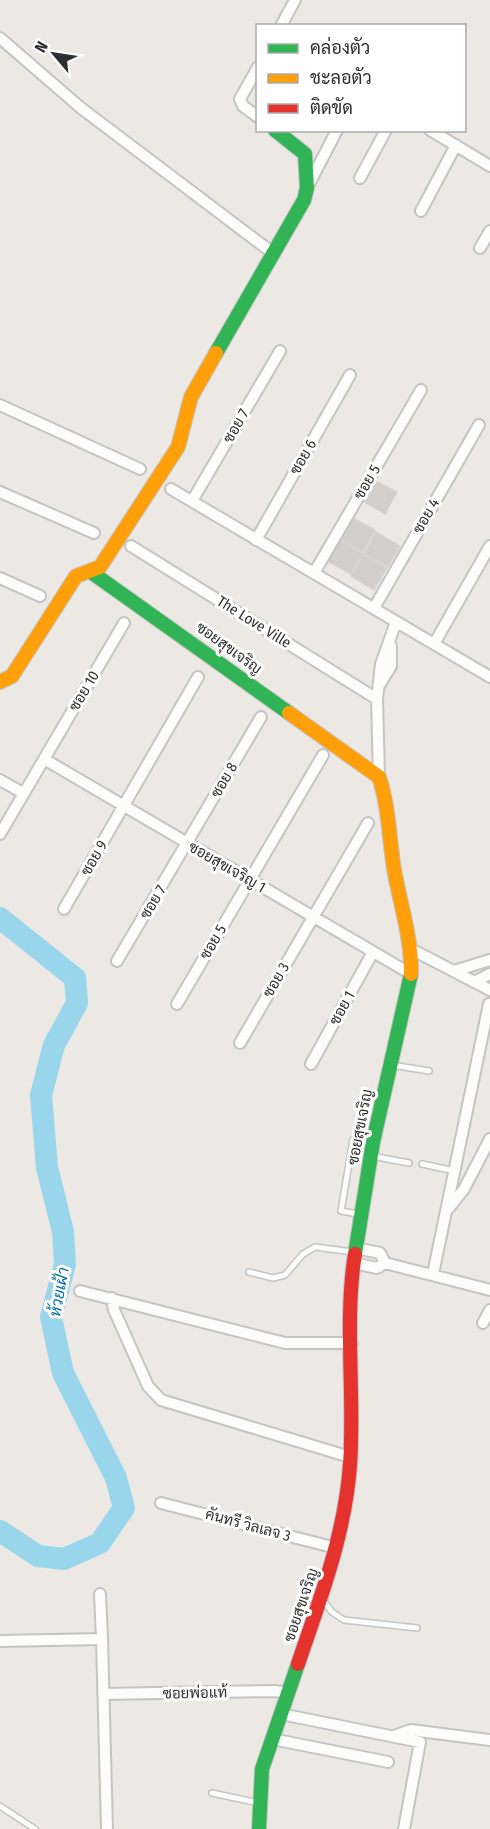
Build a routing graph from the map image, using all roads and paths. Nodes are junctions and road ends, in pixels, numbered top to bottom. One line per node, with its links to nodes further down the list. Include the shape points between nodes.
1 (295, 0): 2 (street)
2 (282, 24)
3 (0, 38): 17 (street, via 81,108)
4 (256, 71): 5 (street, via 240,99)
5 (256, 116)
6 (278, 132): 13 (street, via 305,154)
7 (336, 132): 13 (street)
8 (385, 132): 12 (street)
9 (433, 132): 10 (street)
10 (456, 145): 11 (street); 14 (street)
11 (490, 166)
12 (360, 178)
13 (307, 188): 17 (street)
14 (421, 211)
15 (490, 231): 16 (street)
16 (480, 248)
17 (274, 254): 31 (street, via 191,397 178,447 100,567)
18 (280, 351): 26 (street, ซอย 7)
19 (350, 375): 28 (street, ซอย 6)
20 (421, 390): 32 (street, ซอย 5)
21 (0, 405): 23 (street)
22 (479, 424): 35 (street, ซอย 4)
23 (140, 469)
24 (171, 489): 26 (street)
25 (0, 492): 27 (street)
26 (192, 501): 28 (street)
27 (94, 533)
28 (256, 540): 32 (street)
29 (131, 546): 42 (street, The Love Ville)
30 (490, 546): 38 (street)
31 (91, 572): 41 (street, via 76,576 12,676); 46 (street, ซอยสุขเจริญ)
32 (314, 573): 35 (street)
33 (0, 578): 34 (street)
34 (40, 596)
35 (374, 608): 36 (street)
36 (396, 622): 38 (street); 42 (street, via 381,664)
37 (124, 623): 45 (street, ซอย 10)
38 (434, 644): 40 (street)
39 (198, 676): 49 (street)
40 (490, 677)
41 (0, 682)
42 (377, 699): 46 (street)
43 (261, 717): 52 (street, ซอย 8)
44 (323, 755): 53 (street)
45 (44, 759): 48 (street, ซอย 10); 49 (street, ซอยสุขเจริญ 1)
46 (379, 777): 56 (street, ซอยสุขเจริญ, via 387,799 394,868)
47 (0, 780): 48 (street)
48 (23, 793): 51 (street, ซอย 10)
49 (124, 806): 52 (street, ซอยสุขเจริญ 1); 54 (street, ซอย 9)
50 (368, 823): 55 (street)
51 (0, 834)
52 (188, 843): 53 (street, ซอยสุขเจริญ 1); 59 (street, ซอย 7)
53 (250, 880): 55 (street, ซอยสุขเจริญ 1); 65 (street, ซอย 5)
54 (64, 909)
55 (313, 917): 57 (street, ซอยสุขเจริญ 1); 68 (street, ซอย 3)
56 (411, 949): 60 (street); 61 (street, ซอยสุขเจริญ)
57 (373, 952): 61 (street, ซอยสุขเจริญ 1); 69 (street, ซอย 1)
58 (490, 960): 60 (street)
59 (117, 961)
60 (454, 971): 63 (street)
61 (411, 974): 70 (street, ซอยสุขเจริญ)
62 (490, 974): 63 (street)
63 (474, 982): 64 (street)
64 (490, 990)
65 (177, 1004)
66 (489, 1004): 67 (street)
67 (487, 1039): 76 (street)
68 (240, 1043)
69 (311, 1064)
70 (390, 1065): 71 (lane); 73 (street, ซอยสุขเจริญ)
71 (429, 1071)
72 (488, 1146): 77 (street)
73 (372, 1149): 74 (lane); 78 (street, ซอยสุขเจริญ); 78 (lane, via 353,1140 341,1212)
74 (409, 1163)
75 (422, 1164): 76 (lane)
76 (455, 1171): 77 (street)
77 (448, 1209): 81 (street)
78 (361, 1214): 79 (street, ซอยสุขเจริญ)
79 (355, 1255): 80 (lane, via 315,1246 285,1275 273,1278); 81 (street, via 377,1268 385,1263); 87 (street, ซอยสุขเจริญ)
80 (249, 1272)
81 (433, 1274): 82 (street)
82 (490, 1290)
83 (80, 1291): 84 (street)
84 (112, 1298): 87 (street, via 285,1343); 88 (street, via 148,1386 161,1400)
85 (490, 1310): 86 (street)
86 (483, 1323)
87 (352, 1343): 88 (street, ซอยสุขเจริญ)
88 (350, 1457): 90 (street, ซอยสุขเจริญ)
89 (161, 1503): 90 (street, คันทรี วิลเลจ 3)
90 (336, 1548): 92 (street, ซอยสุขเจริญ)
91 (100, 1594): 94 (street)
92 (321, 1598): 93 (lane, via 344,1620); 96 (street, ซอยสุขเจริญ)
93 (417, 1628)
94 (102, 1639): 95 (street); 97 (street)
95 (0, 1641)
96 (288, 1693): 97 (street, ซอยพ่อแท้); 98 (street, ซอยสุขเจริญ)
97 (103, 1694): 107 (street)
98 (281, 1714): 99 (street); 100 (street, ซอยสุขเจริญ)
99 (394, 1736): 101 (street, via 411,1730); 109 (street, via 420,1742)
100 (272, 1739): 102 (street); 104 (street, ซอยสุขเจริญ, via 262,1769)
101 (490, 1740)
102 (388, 1762)
103 (212, 1793): 104 (lane)
104 (259, 1803): 108 (street, ซอยสุขเจริญ)
105 (0, 1806): 106 (lane)
106 (35, 1829)
107 (107, 1829)
108 (259, 1829)
109 (404, 1829)

